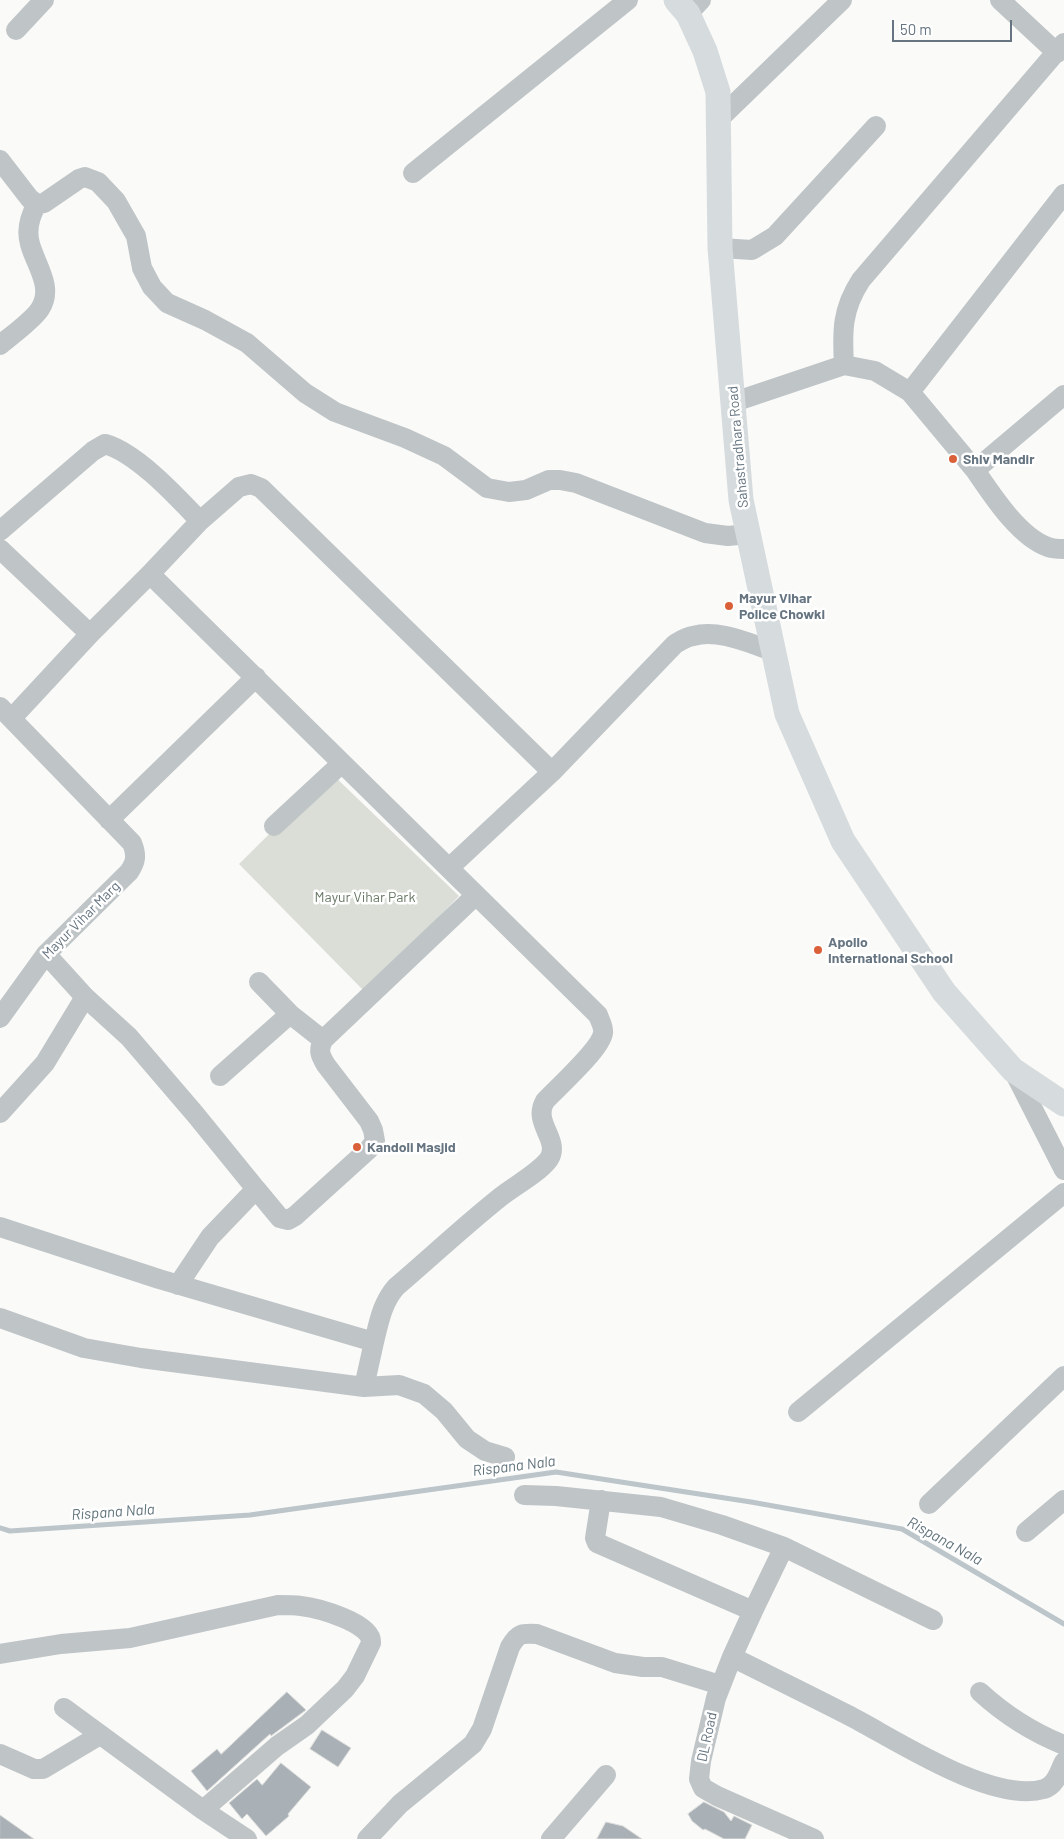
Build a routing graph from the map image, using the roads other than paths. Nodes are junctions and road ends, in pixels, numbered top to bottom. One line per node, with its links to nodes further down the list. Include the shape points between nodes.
1 (44, 0): 6 (street)
2 (628, 0): 11 (street)
3 (842, 0): 8 (street)
4 (1000, 0): 7 (street)
5 (688, 5): 8 (main road, Sahastradhara Road, via 718,92)
6 (16, 30)
7 (1060, 48): 16 (street, via 861,280 851,295 845,314 842,335)
8 (718, 120): 14 (main road, Sahastradhara Road)
9 (876, 126): 14 (street, via 774,236 752,250)
10 (0, 160): 13 (street)
11 (413, 172)
12 (1064, 194): 17 (street)
13 (37, 204): 15 (street, via 28,230 30,244 44,278 44,302 39,311); 23 (street, via 44,203 79,179 85,177 98,182 116,201 136,236 142,268 152,287 167,303 247,343 305,393 335,412 444,456 488,488 509,492 526,490 549,480 568,481 705,533)
14 (720, 248): 19 (main road, Sahastradhara Road)
15 (0, 345)
16 (844, 364): 17 (street, via 875,371); 19 (street)
17 (910, 392): 20 (street)
18 (1064, 396): 20 (street)
19 (734, 402): 23 (main road, Sahastradhara Road, via 741,500)
20 (975, 470): 25 (street, via 997,502 1029,537 1049,548)
21 (200, 521): 22 (street, via 164,484 118,448 105,444); 26 (street); 32 (street, via 239,487 251,484 260,488)
22 (0, 532)
23 (748, 534): 28 (main road, Sahastradhara Road)
24 (0, 549): 27 (street)
25 (1064, 550)
26 (150, 574): 27 (street); 29 (street)
27 (90, 634): 30 (street)
28 (773, 651): 32 (street, via 728,637 705,634 691,636 675,644); 43 (main road, Sahastradhara Road, via 787,714 843,842 944,992)
29 (256, 677): 31 (street); 33 (street)
30 (6, 713): 33 (street)
31 (342, 763): 34 (street); 35 (street)
32 (552, 772): 35 (street)
33 (109, 820): 37 (street, Mayur Vihar Marg, via 132,843 135,863)
34 (274, 826)
35 (449, 868): 36 (street)
36 (476, 895): 42 (street); 53 (street, via 598,1015 603,1034 598,1046 541,1107 541,1119 552,1145 550,1157 396,1287 381,1313)
37 (46, 954): 39 (street); 41 (street, Mayur Vihar Marg)
38 (258, 982): 40 (street)
39 (85, 996): 46 (street, via 45,1063); 48 (street, via 129,1037)
40 (290, 1014): 42 (street); 44 (street)
41 (0, 1018)
42 (323, 1040): 48 (street, via 319,1051 321,1056 369,1121 375,1141 288,1220 280,1218)
43 (1013, 1070): 45 (main road, Sahastradhara Road); 47 (street)
44 (220, 1076)
45 (1064, 1104)
46 (0, 1113)
47 (1064, 1170)
48 (256, 1189): 51 (street, via 210,1237)
49 (1064, 1193): 56 (street)
50 (0, 1227): 51 (street)
51 (178, 1285): 53 (street)
52 (0, 1318): 55 (street, via 84,1348)
53 (374, 1342): 55 (street)
54 (1064, 1376): 61 (street)
55 (364, 1387): 57 (street, via 399,1385 424,1394 444,1411 467,1439 485,1451)
56 (798, 1412)
57 (505, 1457)
58 (524, 1495): 59 (street)
59 (601, 1500): 63 (street, via 661,1507); 64 (street, via 597,1543)
60 (1064, 1500): 62 (street)
61 (929, 1504)
62 (1026, 1532)
63 (784, 1547): 64 (street, DL Road); 65 (street)
64 (753, 1611): 67 (street, DL Road)
65 (933, 1620)
66 (0, 1654): 76 (street, via 130,1638 278,1605 301,1606 333,1614 368,1632 371,1643 345,1689 307,1725 277,1746)
67 (732, 1657): 68 (street, DL Road); 74 (street, via 940,1764 991,1785 1015,1790 1046,1788 1055,1782)
68 (720, 1685): 77 (street, DL Road, via 701,1761 699,1778 703,1788); 79 (street, via 662,1667 615,1663 537,1634 524,1633 516,1637 510,1647 482,1729 473,1744 400,1804)
69 (980, 1692): 72 (street, via 1000,1709 1049,1740)
70 (64, 1708): 71 (street)
71 (100, 1735): 73 (street, via 43,1769 34,1769); 76 (street)
72 (1064, 1745)
73 (0, 1754)
74 (1064, 1762)
75 (606, 1775): 80 (street)
76 (203, 1810): 78 (street)
77 (782, 1834): 81 (street, DL Road)
78 (247, 1839)
79 (367, 1839)
80 (551, 1839)
81 (814, 1839)

